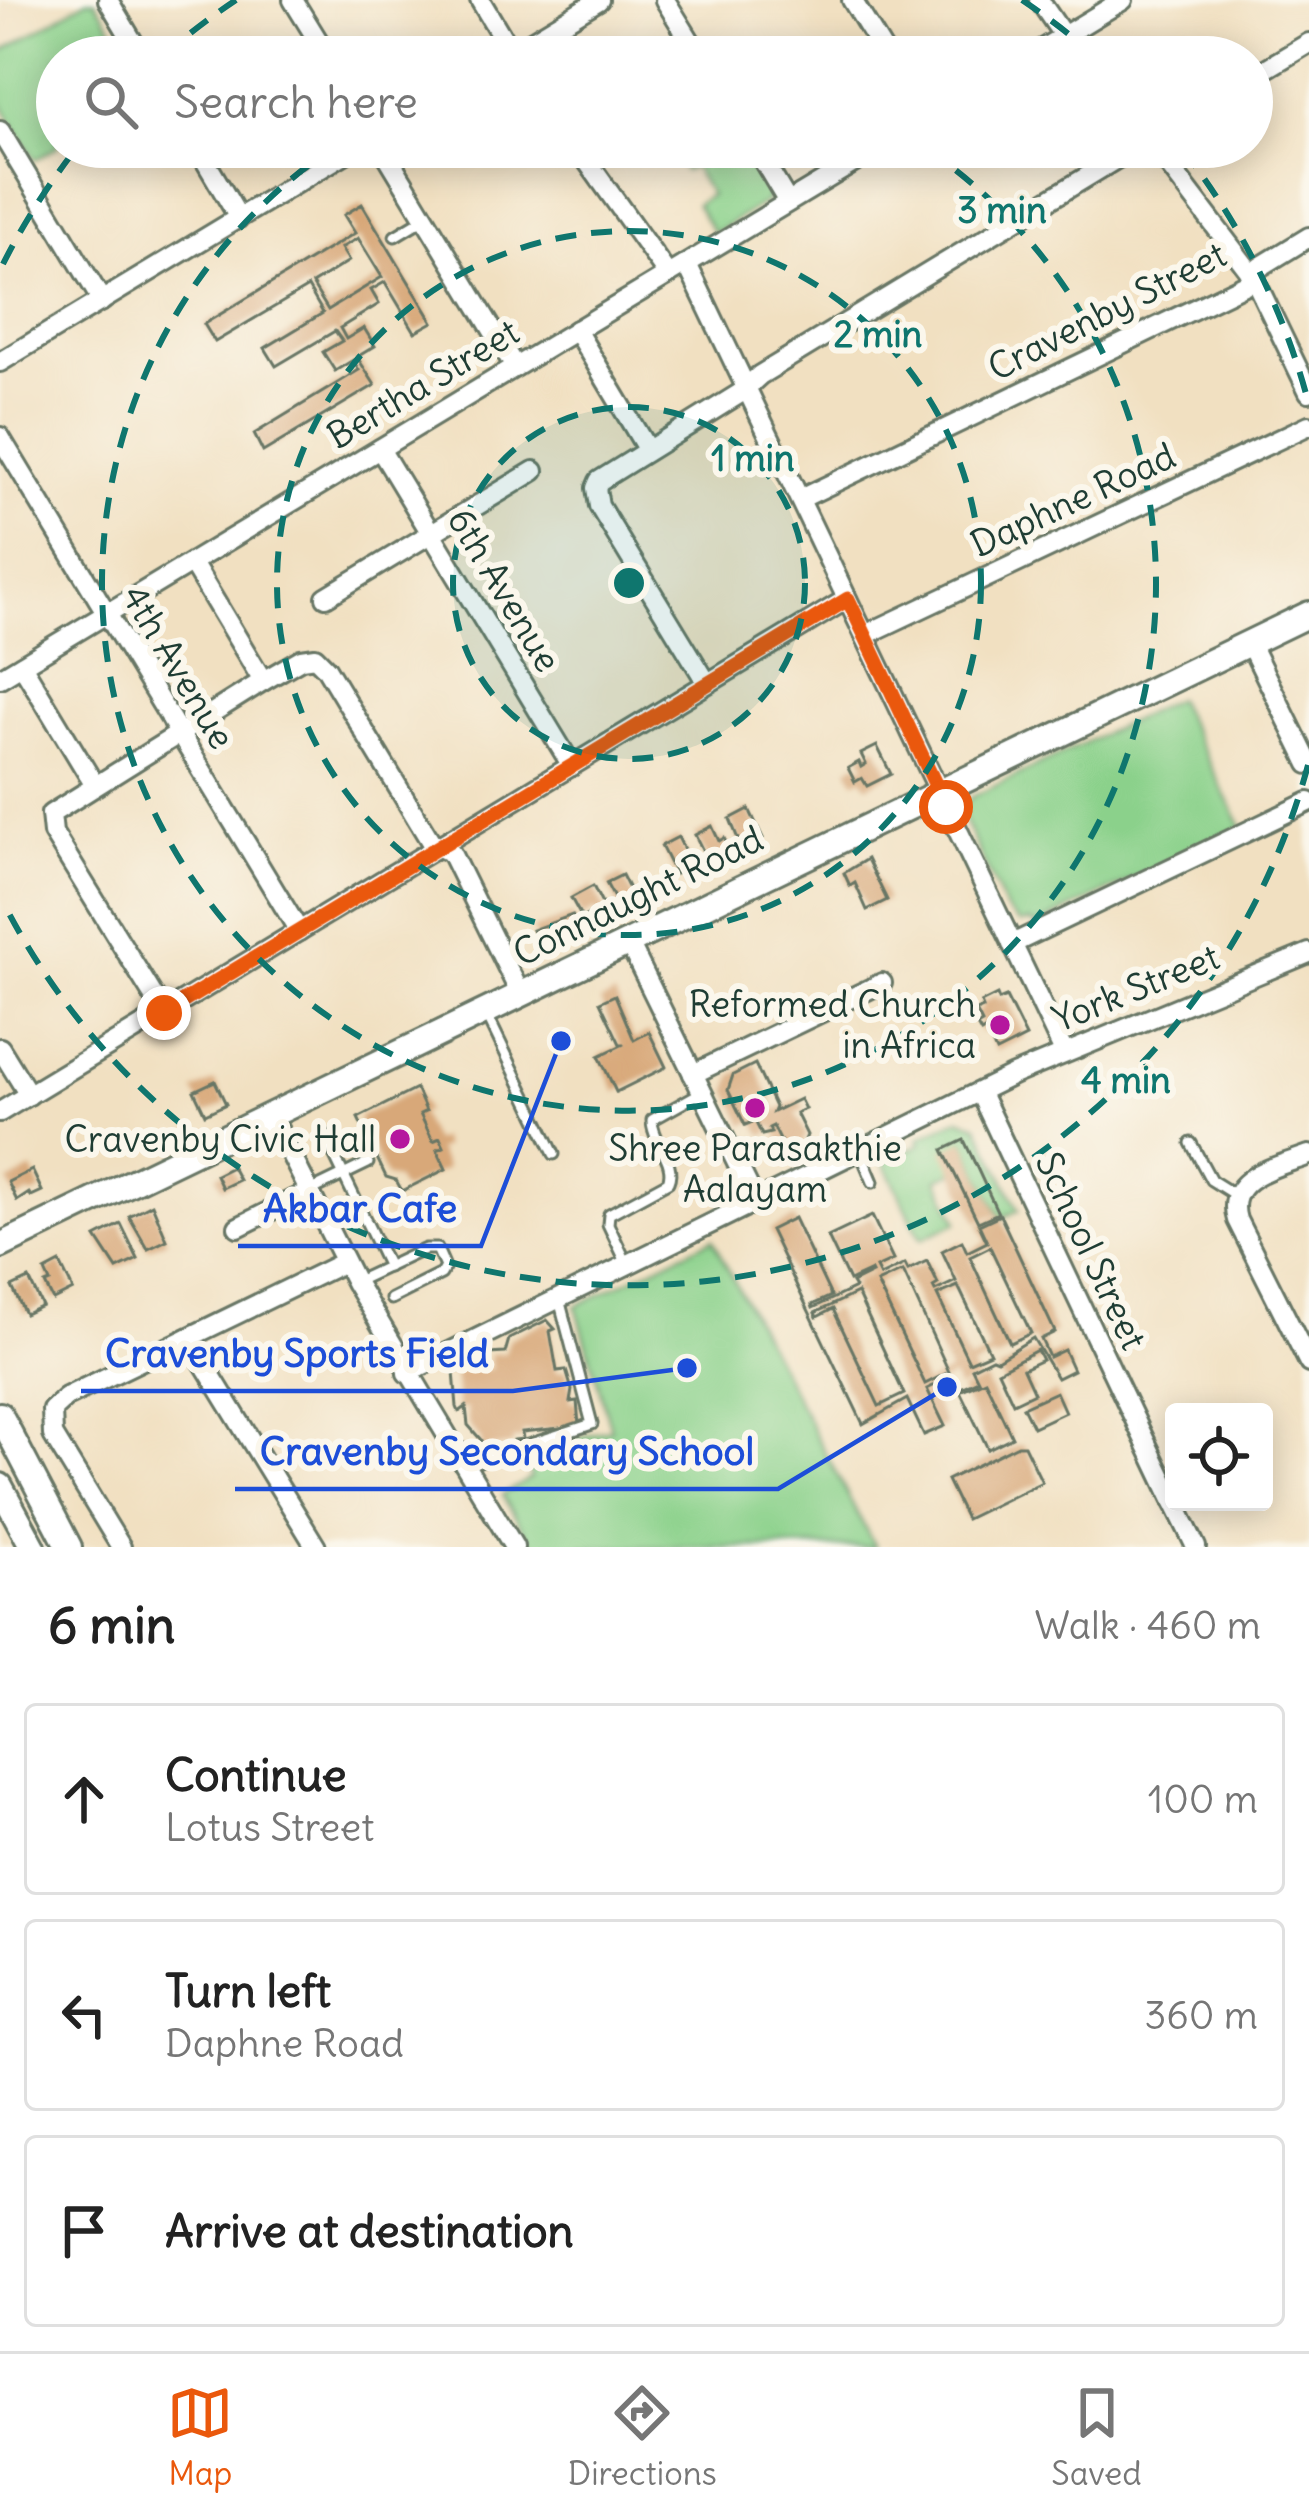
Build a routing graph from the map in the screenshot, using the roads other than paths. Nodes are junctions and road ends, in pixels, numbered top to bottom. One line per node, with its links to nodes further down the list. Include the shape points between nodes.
1 (108, 0): 9 (street)
2 (293, 0): 10 (street)
3 (480, 0): 11 (street)
4 (599, 0): 12 (street)
5 (665, 0): 13 (street)
6 (852, 0): 14 (street)
7 (1039, 0): 15 (street)
8 (1123, 0): 16 (street)
9 (129, 36)
10 (315, 36)
11 (499, 36)
12 (542, 36)
13 (687, 36)
14 (873, 36)
15 (1061, 36)
16 (1065, 36)
17 (1309, 43): 18 (street)
18 (1273, 64)
19 (0, 131): 36 (street)
20 (209, 168): 29 (street)
21 (321, 168): 29 (street)
22 (395, 168): 30 (street)
23 (592, 168): 34 (street)
24 (767, 168): 28 (street)
25 (845, 168): 28 (street, Bertha Street)
26 (1102, 168): 40 (street)
27 (1171, 168): 35 (street)
28 (788, 202): 33 (street, Bertha Street)
29 (239, 218): 36 (street)
30 (425, 218): 31 (lane); 39 (street)
31 (394, 236)
32 (1309, 237): 35 (street, Cravenby Street)
33 (687, 264): 34 (street, Bertha Street); 40 (street)
34 (668, 275): 37 (street, Bertha Street)
35 (1253, 276): 41 (street); 47 (street, Cravenby Street)
36 (102, 301): 38 (street)
37 (575, 330): 39 (street, Bertha Street); 45 (street)
38 (0, 362)
39 (515, 367): 44 (street, Bertha Street)
40 (746, 387): 45 (street); 47 (street)
41 (1309, 392)
42 (1309, 425): 54 (street, Daphne Road)
43 (0, 437): 52 (street, 4th Avenue)
44 (380, 449): 48 (street, 6th Avenue); 49 (street, Bertha Street)
45 (647, 449): 59 (street, via 605,476 596,488 599,506)
46 (534, 471): 48 (street)
47 (800, 499): 51 (street)
48 (431, 533): 50 (street); 62 (street, 6th Avenue)
49 (192, 562): 52 (street, Bertha Street); 58 (street)
50 (326, 597)
51 (848, 599): 54 (street); 59 (street)
52 (108, 614): 56 (street, Bertha Street); 60 (street, 4th Avenue)
53 (1309, 614): 55 (street, Connaught Road)
54 (865, 635): 64 (street)
55 (1249, 642): 61 (street); 64 (street, Connaught Road)
56 (22, 665): 57 (street, Bertha Street); 63 (street)
57 (0, 679)
58 (263, 681): 60 (street); 66 (street, via 315,657)
59 (707, 683): 62 (street)
60 (179, 733): 63 (street); 67 (street, 4th Avenue)
61 (1309, 764)
62 (572, 766): 66 (street)
63 (94, 784): 74 (street, via 52,812 53,833)
64 (939, 790): 68 (street, Connaught Road); 69 (street)
65 (1309, 802): 69 (street)
66 (439, 846): 67 (street); 72 (street, via 451,853)
67 (299, 931): 74 (street)
68 (628, 940): 72 (street, Connaught Road); 77 (street)
69 (1012, 944): 76 (street)
70 (1309, 953): 76 (street, York Street)
71 (882, 983): 77 (street)
72 (520, 993): 73 (street, Connaught Road)
73 (485, 1010): 81 (street, Connaught Road); 85 (lane)
74 (164, 1013): 79 (street)
75 (0, 1048): 79 (street)
76 (1064, 1052): 78 (street, York Street)
77 (698, 1083): 92 (street); 96 (lane, via 652,1120 671,1168 668,1182 609,1214)
78 (980, 1093): 84 (street, York Street); 106 (street, School Street)
79 (29, 1094): 80 (street)
80 (0, 1112)
81 (272, 1114): 90 (street); 94 (street, Connaught Road)
82 (322, 1132): 88 (lane)
83 (1192, 1143): 91 (lane, via 1211,1180)
84 (860, 1151): 89 (lane); 92 (street, York Street)
85 (554, 1154)
86 (1309, 1155): 91 (street, via 1253,1178)
87 (368, 1163): 88 (lane)
88 (343, 1175): 90 (lane); 97 (lane)
89 (873, 1182)
90 (308, 1192): 93 (street); 95 (street)
91 (1235, 1195): 102 (street, via 1237,1220)
92 (756, 1202): 96 (street, York Street)
93 (238, 1227)
94 (0, 1246)
95 (344, 1262): 98 (street); 101 (street)
96 (628, 1266): 100 (street, York Street)
97 (388, 1267): 98 (lane); 99 (lane, via 431,1247 445,1267)
98 (356, 1282): 103 (street)
99 (391, 1299)
100 (559, 1299): 103 (street, York Street); 105 (lane, via 592,1424)
101 (188, 1338): 111 (street, via 66,1397 50,1415 53,1435); 112 (street)
102 (1306, 1352)
103 (407, 1373): 105 (street)
104 (0, 1415): 110 (street)
105 (464, 1466): 113 (street)
106 (1165, 1483)
107 (0, 1486): 109 (street)
108 (1178, 1511): 114 (street, School Street)
109 (33, 1547)
110 (69, 1547)
111 (121, 1547)
112 (316, 1547)
113 (514, 1547)
114 (1196, 1547)

